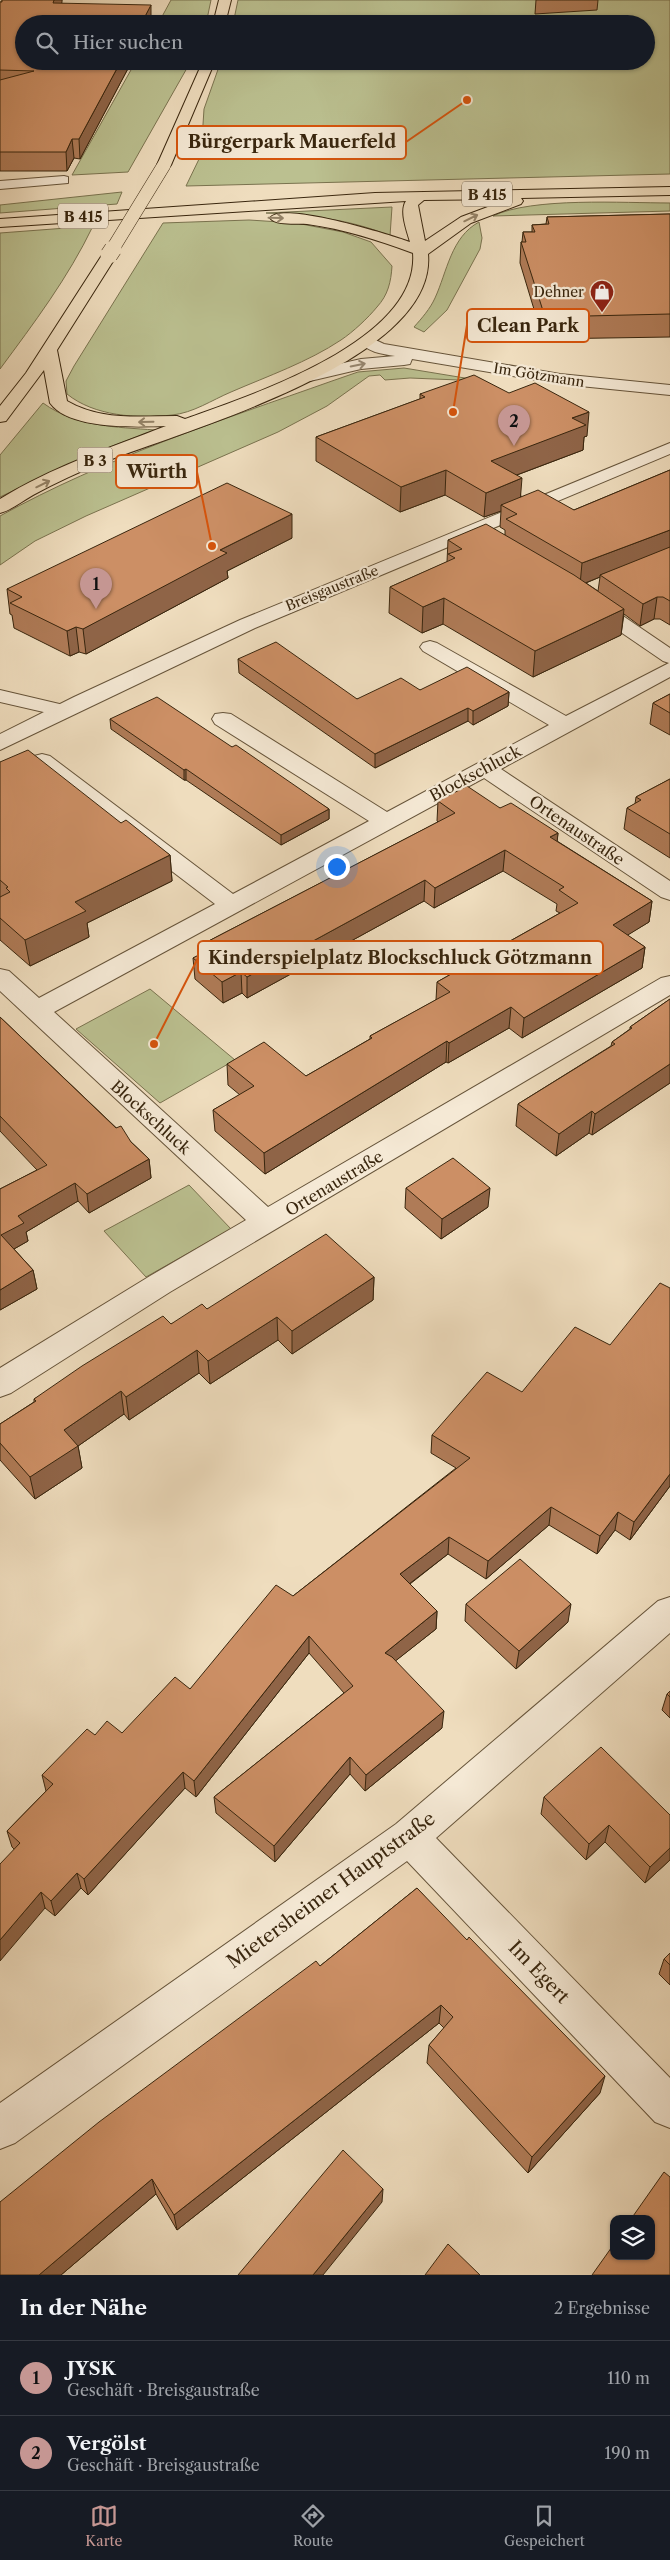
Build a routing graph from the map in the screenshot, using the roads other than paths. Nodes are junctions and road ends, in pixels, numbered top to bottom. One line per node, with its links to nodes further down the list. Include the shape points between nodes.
1 (225, 0): 2 (main road)
2 (221, 15)
3 (205, 70): 14 (main road, bridge, via 164,165)
4 (64, 180): 5 (lane)
5 (0, 185)
6 (670, 191): 7 (main road, B 415)
7 (553, 193): 8 (main road, B 415); 10 (main road, one-way to 7)
8 (420, 196): 9 (main road, B 415); 10 (main road); 12 (main road, B 3, via 411,204 410,215)
9 (166, 210): 11 (main road, B 415); 12 (main road, one-way to 12, via 193,215 330,222 361,229)
10 (438, 220): 12 (main road)
11 (0, 223)
12 (422, 251): 13 (main road, B 3, via 418,283 406,306)
13 (367, 341): 15 (street, via 379,348); 16 (street, via 411,347); 18 (main road, B 3)
14 (49, 350): 17 (main road); 24 (main road, B 3, one-way to 14, via 112,422 70,411 59,403)
15 (438, 359): 16 (street, B 3); 18 (street, B 3, one-way to 15, via 361,364)
16 (467, 362): 19 (street, Im Götzmann)
17 (33, 375): 21 (main road); 23 (main road)
18 (310, 376): 24 (main road, B 3)
19 (612, 386): 20 (street, Im Götzmann); 22 (street, Im Götzmann)
20 (670, 390)
21 (0, 399)
22 (670, 403)
23 (0, 417)
24 (194, 422): 26 (main road, B 3, one-way to 24, via 74,469)
25 (670, 448): 27 (street, Breisgaustraße)
26 (0, 507)
27 (470, 531): 28 (street); 34 (street, Breisgaustraße, via 275,611)
28 (489, 542)
29 (597, 587): 31 (street, via 579,594)
30 (430, 646): 36 (street)
31 (670, 657)
32 (670, 669): 36 (street, Blockschluck)
33 (0, 696): 34 (lane)
34 (60, 710): 37 (street, Breisgaustraße)
35 (223, 719): 40 (street)
36 (565, 725): 39 (street, Blockschluck)
37 (0, 743)
38 (42, 761): 42 (street)
39 (484, 768): 40 (street, Blockschluck); 41 (street, Ortenaustraße)
40 (385, 821): 42 (street, Blockschluck)
41 (670, 892)
42 (233, 906): 45 (street, Blockschluck)
43 (0, 977): 45 (street, Blockschluck)
44 (670, 984): 46 (street, Ortenaustraße)
45 (35, 1010): 46 (street, Blockschluck)
46 (267, 1223): 47 (street, Ortenaustraße, via 160,1284)
47 (0, 1384)
48 (670, 1612): 49 (street, Mietersheimer Hauptstraße)
49 (408, 1837): 50 (street, Im Egert); 51 (street, Mietersheimer Hauptstraße)
50 (670, 2107)
51 (0, 2128)

